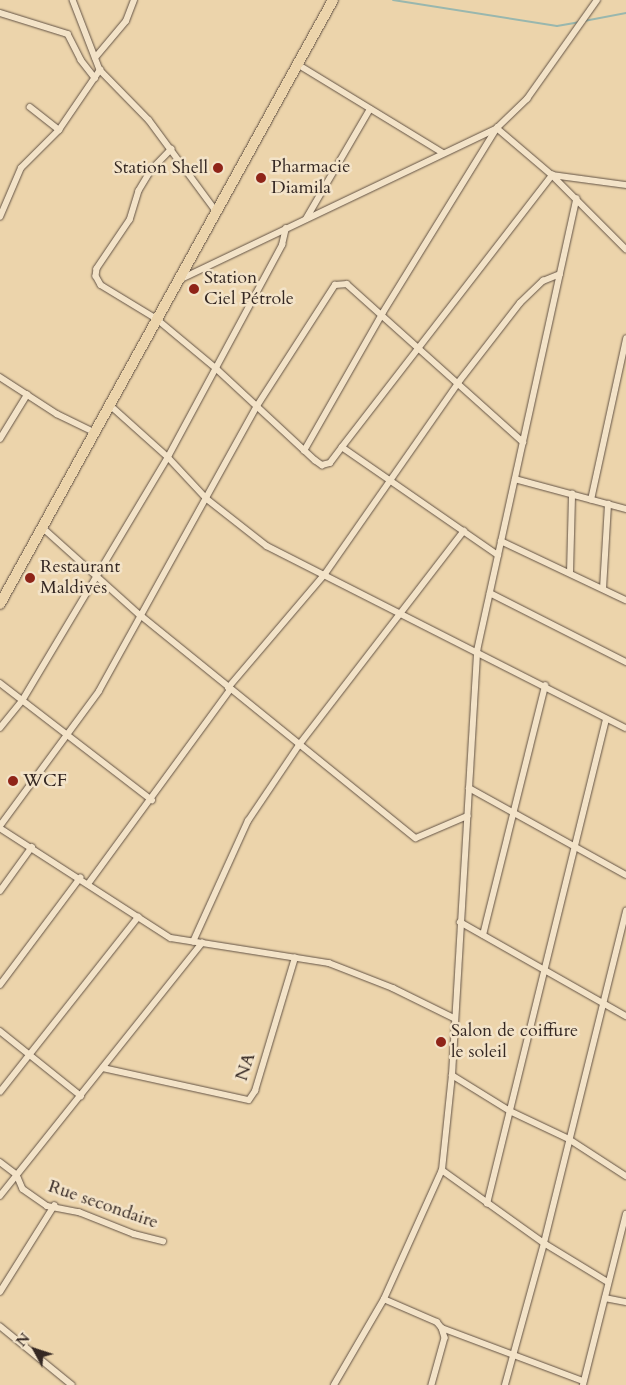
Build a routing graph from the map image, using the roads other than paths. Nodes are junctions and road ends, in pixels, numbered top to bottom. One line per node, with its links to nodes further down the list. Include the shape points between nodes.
1 (73, 0): 6 (street)
2 (134, 0): 6 (street, via 126,21)
3 (333, 0): 7 (highway)
4 (597, 0): 12 (street, via 528,99)
5 (0, 13): 9 (street, via 68,34 81,60)
6 (95, 58): 8 (street)
7 (299, 65): 11 (street); 19 (highway)
8 (100, 70): 9 (street); 14 (street, via 140,109)
9 (95, 78): 13 (street)
10 (30, 107): 13 (street)
11 (370, 109): 15 (street); 21 (street)
12 (497, 128): 15 (street); 16 (street); 26 (street)
13 (59, 130): 20 (street, via 21,168)
14 (172, 149): 19 (street); 27 (street, via 147,178 130,220 97,269 96,276 101,285)
15 (443, 153): 21 (street)
16 (552, 175): 17 (street); 18 (street); 29 (street)
17 (626, 185)
18 (576, 199): 23 (street); 24 (street)
19 (216, 211): 25 (highway)
20 (0, 217)
21 (306, 219): 22 (street)
22 (286, 228): 25 (street); 30 (street, via 282,245)
23 (626, 249)
24 (560, 274): 32 (street, via 543,281 520,303); 38 (street)
25 (178, 280): 27 (highway)
26 (382, 314): 29 (street); 35 (street, via 347,284 335,285); 40 (street)
27 (157, 319): 30 (street); 34 (highway)
28 (626, 339): 46 (street)
29 (420, 349): 32 (street); 39 (street)
30 (218, 369): 35 (street); 41 (street)
31 (0, 377): 33 (street)
32 (458, 383): 38 (street); 43 (street)
33 (27, 395): 36 (street); 37 (street)
34 (110, 405): 36 (highway); 41 (street)
35 (257, 406): 40 (street); 45 (street)
36 (94, 432): 49 (highway)
37 (0, 439)
38 (523, 442): 42 (street)
39 (342, 447): 40 (street, via 330,463 322,465); 43 (street)
40 (304, 451)
41 (168, 457): 45 (street); 53 (street)
42 (515, 479): 44 (street); 51 (street)
43 (389, 480): 50 (street); 54 (street)
44 (572, 494): 46 (street); 55 (street)
45 (207, 499): 54 (street, via 267,546); 61 (street)
46 (591, 500): 47 (street)
47 (608, 504): 48 (street); 56 (street)
48 (626, 509)
49 (43, 528): 53 (street); 59 (highway)
50 (464, 531): 52 (street); 60 (street)
51 (501, 541): 52 (street); 55 (street)
52 (498, 555): 57 (street)
53 (98, 574): 61 (street); 67 (street)
54 (325, 574): 60 (street); 66 (street)
55 (570, 574): 56 (street)
56 (603, 589): 58 (street)
57 (490, 594): 62 (street); 63 (street)
58 (626, 600)
59 (1, 601)
60 (401, 613): 62 (street); 72 (street)
61 (139, 614): 66 (street); 71 (street, via 99,691)
62 (477, 651): 65 (street); 73 (street)
63 (626, 662)
64 (0, 682): 67 (street)
65 (545, 686): 68 (street); 75 (street)
66 (229, 689): 72 (street); 74 (street)
67 (22, 701): 69 (street); 71 (street)
68 (606, 718): 70 (street); 79 (street)
69 (0, 728)
70 (626, 728)
71 (68, 737): 74 (street); 77 (street)
72 (299, 745): 76 (street, via 416,838); 88 (street, via 248,821)
73 (469, 788): 75 (street); 76 (street)
74 (152, 800): 82 (street)
75 (513, 813): 79 (street); 87 (street)
76 (467, 816): 86 (street)
77 (0, 827): 78 (street)
78 (32, 847): 81 (street); 83 (street)
79 (575, 847): 80 (street); 91 (street)
80 (626, 874)
81 (80, 878): 82 (street); 92 (street)
82 (88, 884): 85 (street)
83 (0, 891)
84 (626, 911): 93 (street)
85 (138, 917): 88 (street, via 171,938); 97 (street)
86 (460, 922): 87 (street); 95 (street)
87 (483, 935): 91 (street)
88 (193, 942): 89 (street)
89 (202, 943): 90 (street); 98 (street)
90 (295, 958): 95 (street, via 329,963 394,988); 98 (street, NA, via 255,1092 249,1100)
91 (545, 970): 93 (street); 102 (street)
92 (0, 985)
93 (602, 1002): 94 (street); 103 (street)
94 (626, 1016)
95 (454, 1018): 99 (street)
96 (0, 1031): 97 (street)
97 (29, 1054): 100 (street); 101 (street)
98 (103, 1068): 101 (street)
99 (452, 1075): 102 (street); 105 (street)
100 (0, 1092)
101 (81, 1096): 106 (street)
102 (510, 1110): 103 (street); 109 (street)
103 (569, 1139): 107 (street); 113 (street)
104 (0, 1162): 106 (street, Rue secondaire)
105 (442, 1170): 109 (street); 117 (street)
106 (17, 1175): 108 (street); 110 (street, Rue secondaire, via 23,1190 47,1206)
107 (626, 1176)
108 (0, 1196)
109 (487, 1204): 113 (street)
110 (54, 1206): 112 (street, Rue secondaire); 115 (street)
111 (626, 1214): 114 (street)
112 (163, 1241)
113 (544, 1243): 114 (street); 121 (street)
114 (608, 1282): 116 (street)
115 (0, 1292)
116 (604, 1298): 118 (street); 122 (street)
117 (384, 1299): 120 (street, via 437,1322); 124 (street)
118 (626, 1302)
119 (0, 1326): 123 (street)
120 (442, 1328): 121 (street); 125 (street, via 445,1338)
121 (513, 1356): 122 (street); 126 (street)
122 (583, 1383)
123 (72, 1385)
124 (334, 1385)
125 (432, 1385)
126 (505, 1385)

